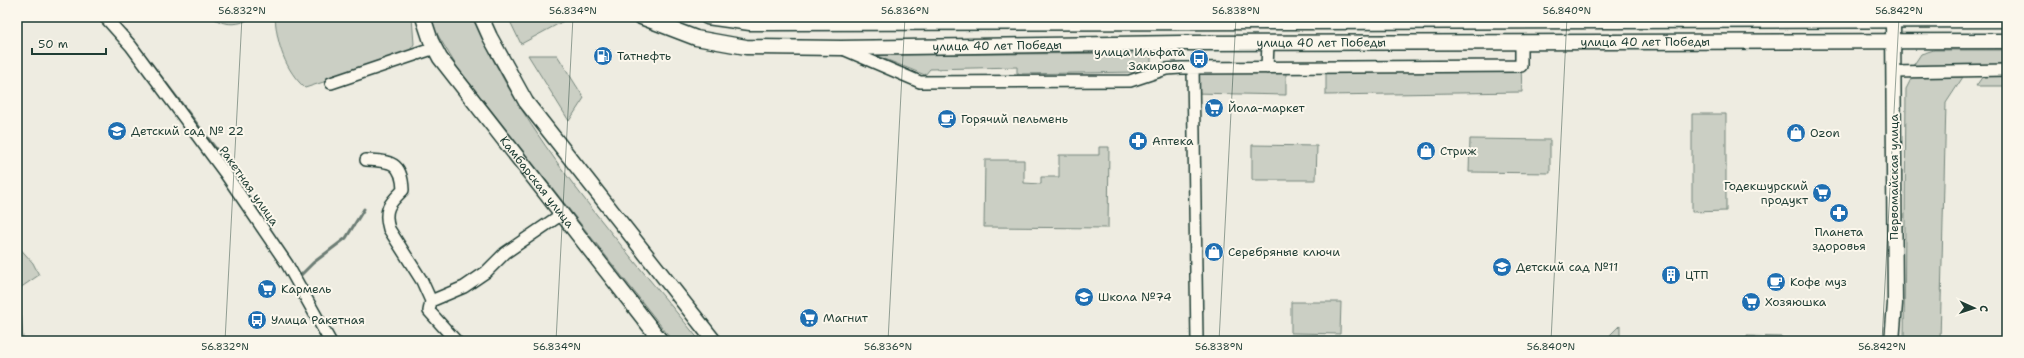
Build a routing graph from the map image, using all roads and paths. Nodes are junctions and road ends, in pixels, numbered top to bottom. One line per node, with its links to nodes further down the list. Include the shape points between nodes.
1 (105, 17): 24 (street, Ракетная улица, via 131,46 225,174 287,264)
2 (423, 17): 13 (main road, Камбарская улица)
3 (481, 17): 27 (main road, via 526,102)
4 (641, 17): 14 (main road, улица 40 лет Победы, via 696,38 746,47)
5 (707, 17): 8 (main road, улица 40 лет Победы, via 750,23)
6 (1975, 19): 7 (main road, улица 40 лет Победы); 8 (main road, улица 40 лет Победы)
7 (2007, 20)
8 (1893, 21): 11 (main road, Первомайская улица)
9 (2007, 41): 11 (main road, улица 40 лет Победы)
10 (1521, 42): 11 (main road, улица 40 лет Победы); 12 (main road, улица 40 лет Победы); 16 (street, via 1521,66)
11 (1894, 42): 18 (main road, Первомайская улица)
12 (1268, 43): 14 (main road, улица 40 лет Победы); 16 (street)
13 (435, 48): 19 (street); 21 (main road, Камбарская улица, via 440,58)
14 (841, 48): 15 (street, via 920,82 1130,81 1166,69)
15 (1193, 68): 16 (street); 28 (street)
16 (1267, 68)
17 (2007, 70): 18 (street)
18 (1894, 72): 23 (main road, Первомайская улица)
19 (331, 83)
20 (366, 160): 22 (street, via 395,165 403,175 403,190 391,201 387,211 389,229 422,280)
21 (562, 214): 22 (street, via 505,253 486,272 464,287); 26 (main road, Камбарская улица)
22 (431, 301): 25 (street, via 429,311)
23 (1893, 338)
24 (330, 341)
25 (456, 341)
26 (660, 341)
27 (714, 341)
28 (1197, 341)

